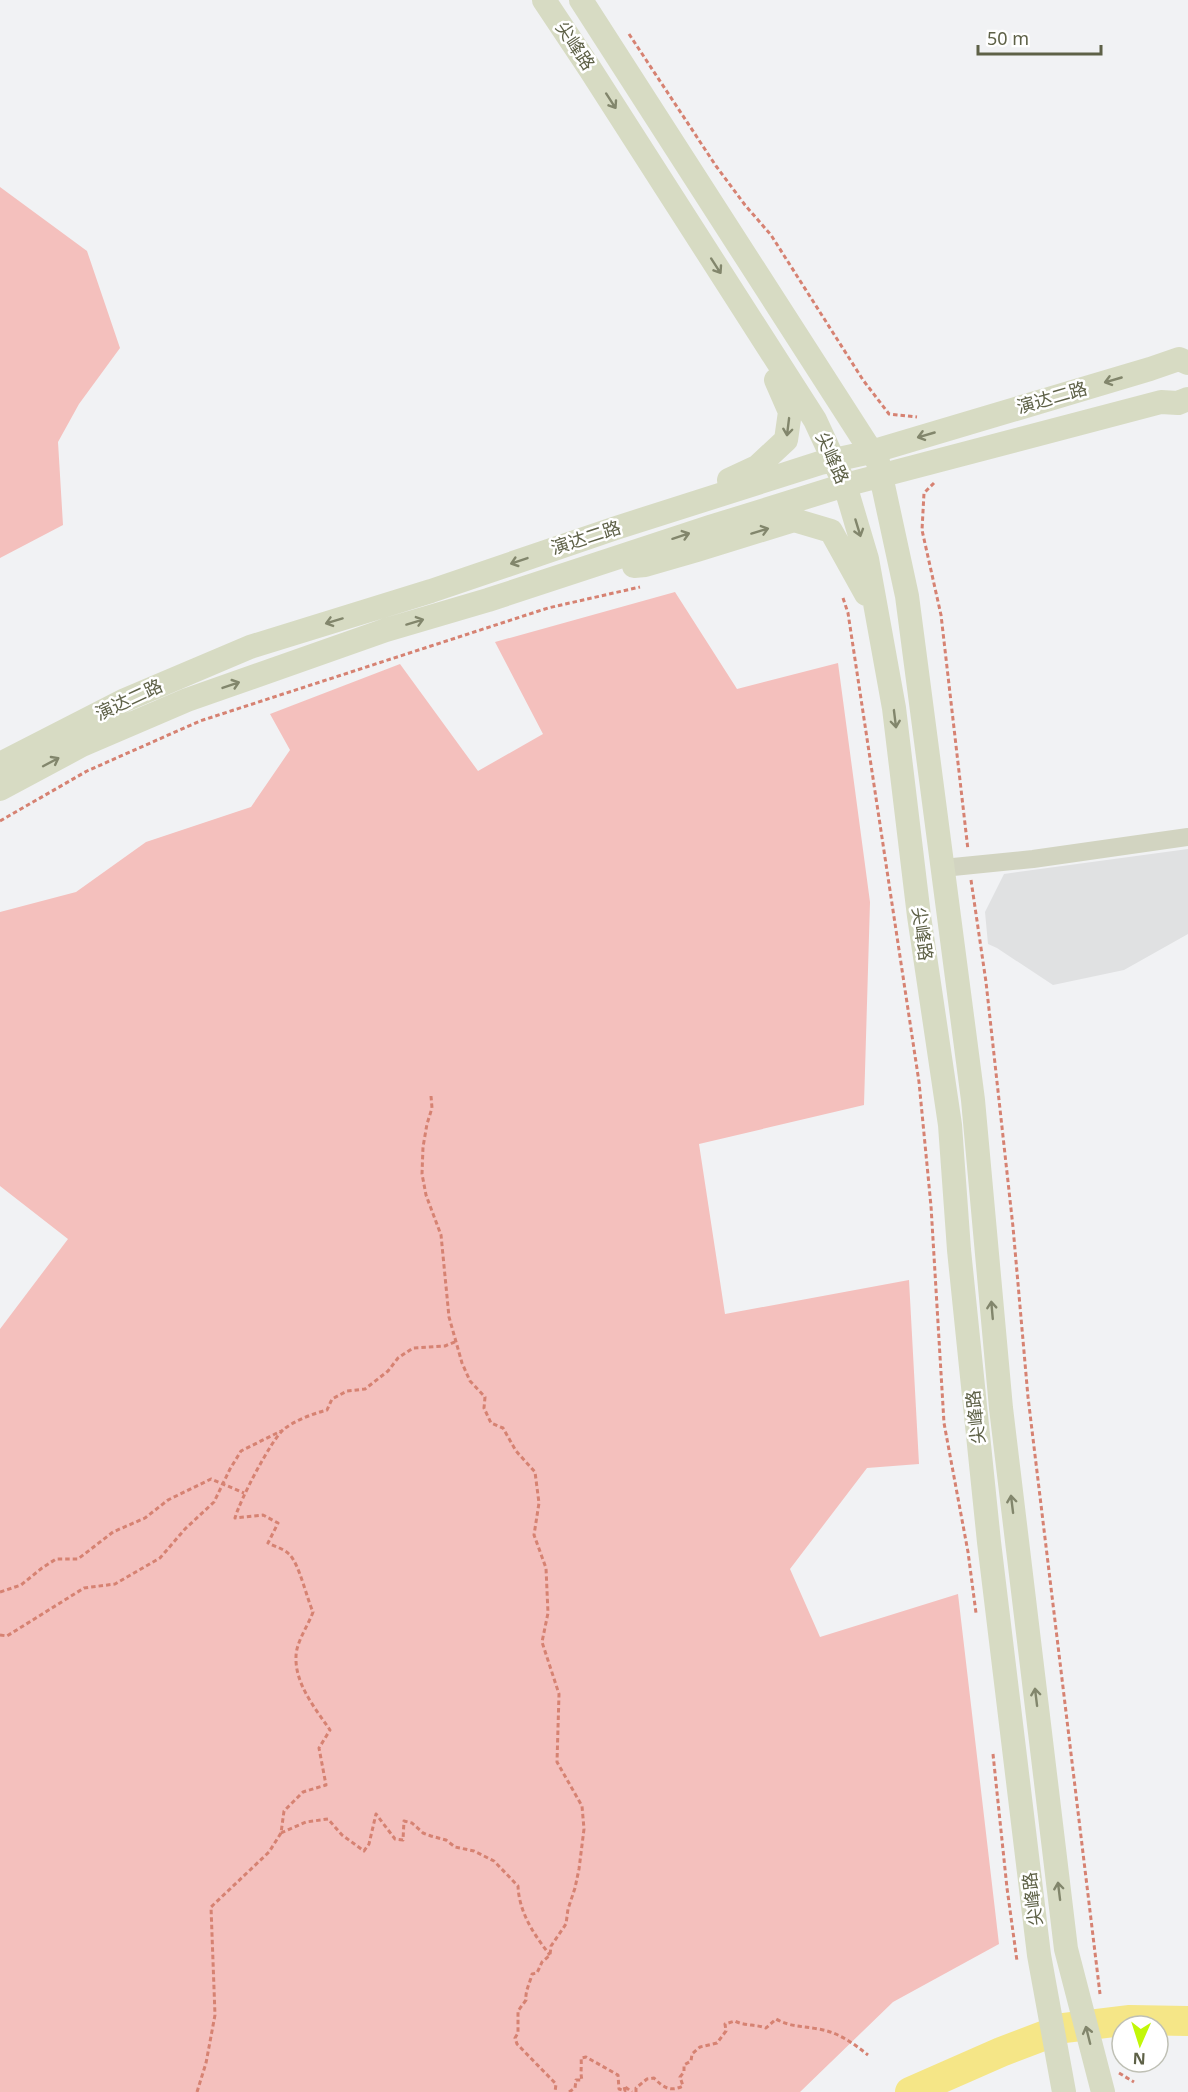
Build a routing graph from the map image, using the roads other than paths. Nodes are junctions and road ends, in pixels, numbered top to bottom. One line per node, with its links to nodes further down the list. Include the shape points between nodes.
1 (544, 0): 3 (main road, 尖峰路)
2 (584, 4): 3 (main road); 4 (main road, 尖峰路)
3 (562, 28): 5 (main road, 尖峰路, one-way to 5)
4 (687, 164): 5 (main road); 10 (main road, 尖峰路)
5 (663, 182): 6 (main road, 尖峰路, one-way to 6)
6 (747, 315): 11 (main road, 尖峰路, via 815,420); 14 (main road, one-way to 14, via 790,412 786,441 757,467)
7 (1162, 363): 8 (main road, 演达二路, via 1179,358); 9 (main road, via 1157,371 1161,391); 10 (main road, 演达二路, one-way to 10)
8 (1188, 363)
9 (1180, 401): 12 (main road, 演达二路, via 1161,402)
10 (871, 452): 11 (main road, 演达二路); 12 (main road, 尖峰路)
11 (833, 459): 13 (main road, 尖峰路); 14 (main road, 演达二路)
12 (881, 476): 13 (main road, 演达二路); 24 (main road, 尖峰路, via 907,596)
13 (845, 485): 15 (main road, 演达二路, one-way to 13); 18 (main road, 尖峰路, one-way to 18, via 867,559)
14 (628, 525): 16 (main road, 演达二路, one-way to 16)
15 (581, 569): 17 (main road, 演达二路); 18 (main road, one-way to 18, via 645,565 794,520 831,531)
16 (439, 588): 17 (main road); 19 (main road, 演达二路, one-way to 19, via 250,647)
17 (448, 612): 20 (main road, 演达二路, one-way to 17, via 187,700)
18 (878, 619): 26 (main road, 尖峰路, one-way to 26, via 894,708)
19 (125, 700): 20 (main road); 21 (main road, 演达二路)
20 (136, 722): 22 (main road, 演达二路, one-way to 20, via 82,745)
21 (0, 764)
22 (0, 789)
23 (1188, 837): 24 (street)
24 (943, 868): 25 (main road, 尖峰路)
25 (968, 1064): 26 (main road); 28 (main road, 尖峰路, one-way to 25, via 1066,1949 1000,1407)
26 (941, 1068): 27 (main road, 尖峰路, via 950,1125 1028,1958)
27 (1064, 2092)
28 (1103, 2092)

